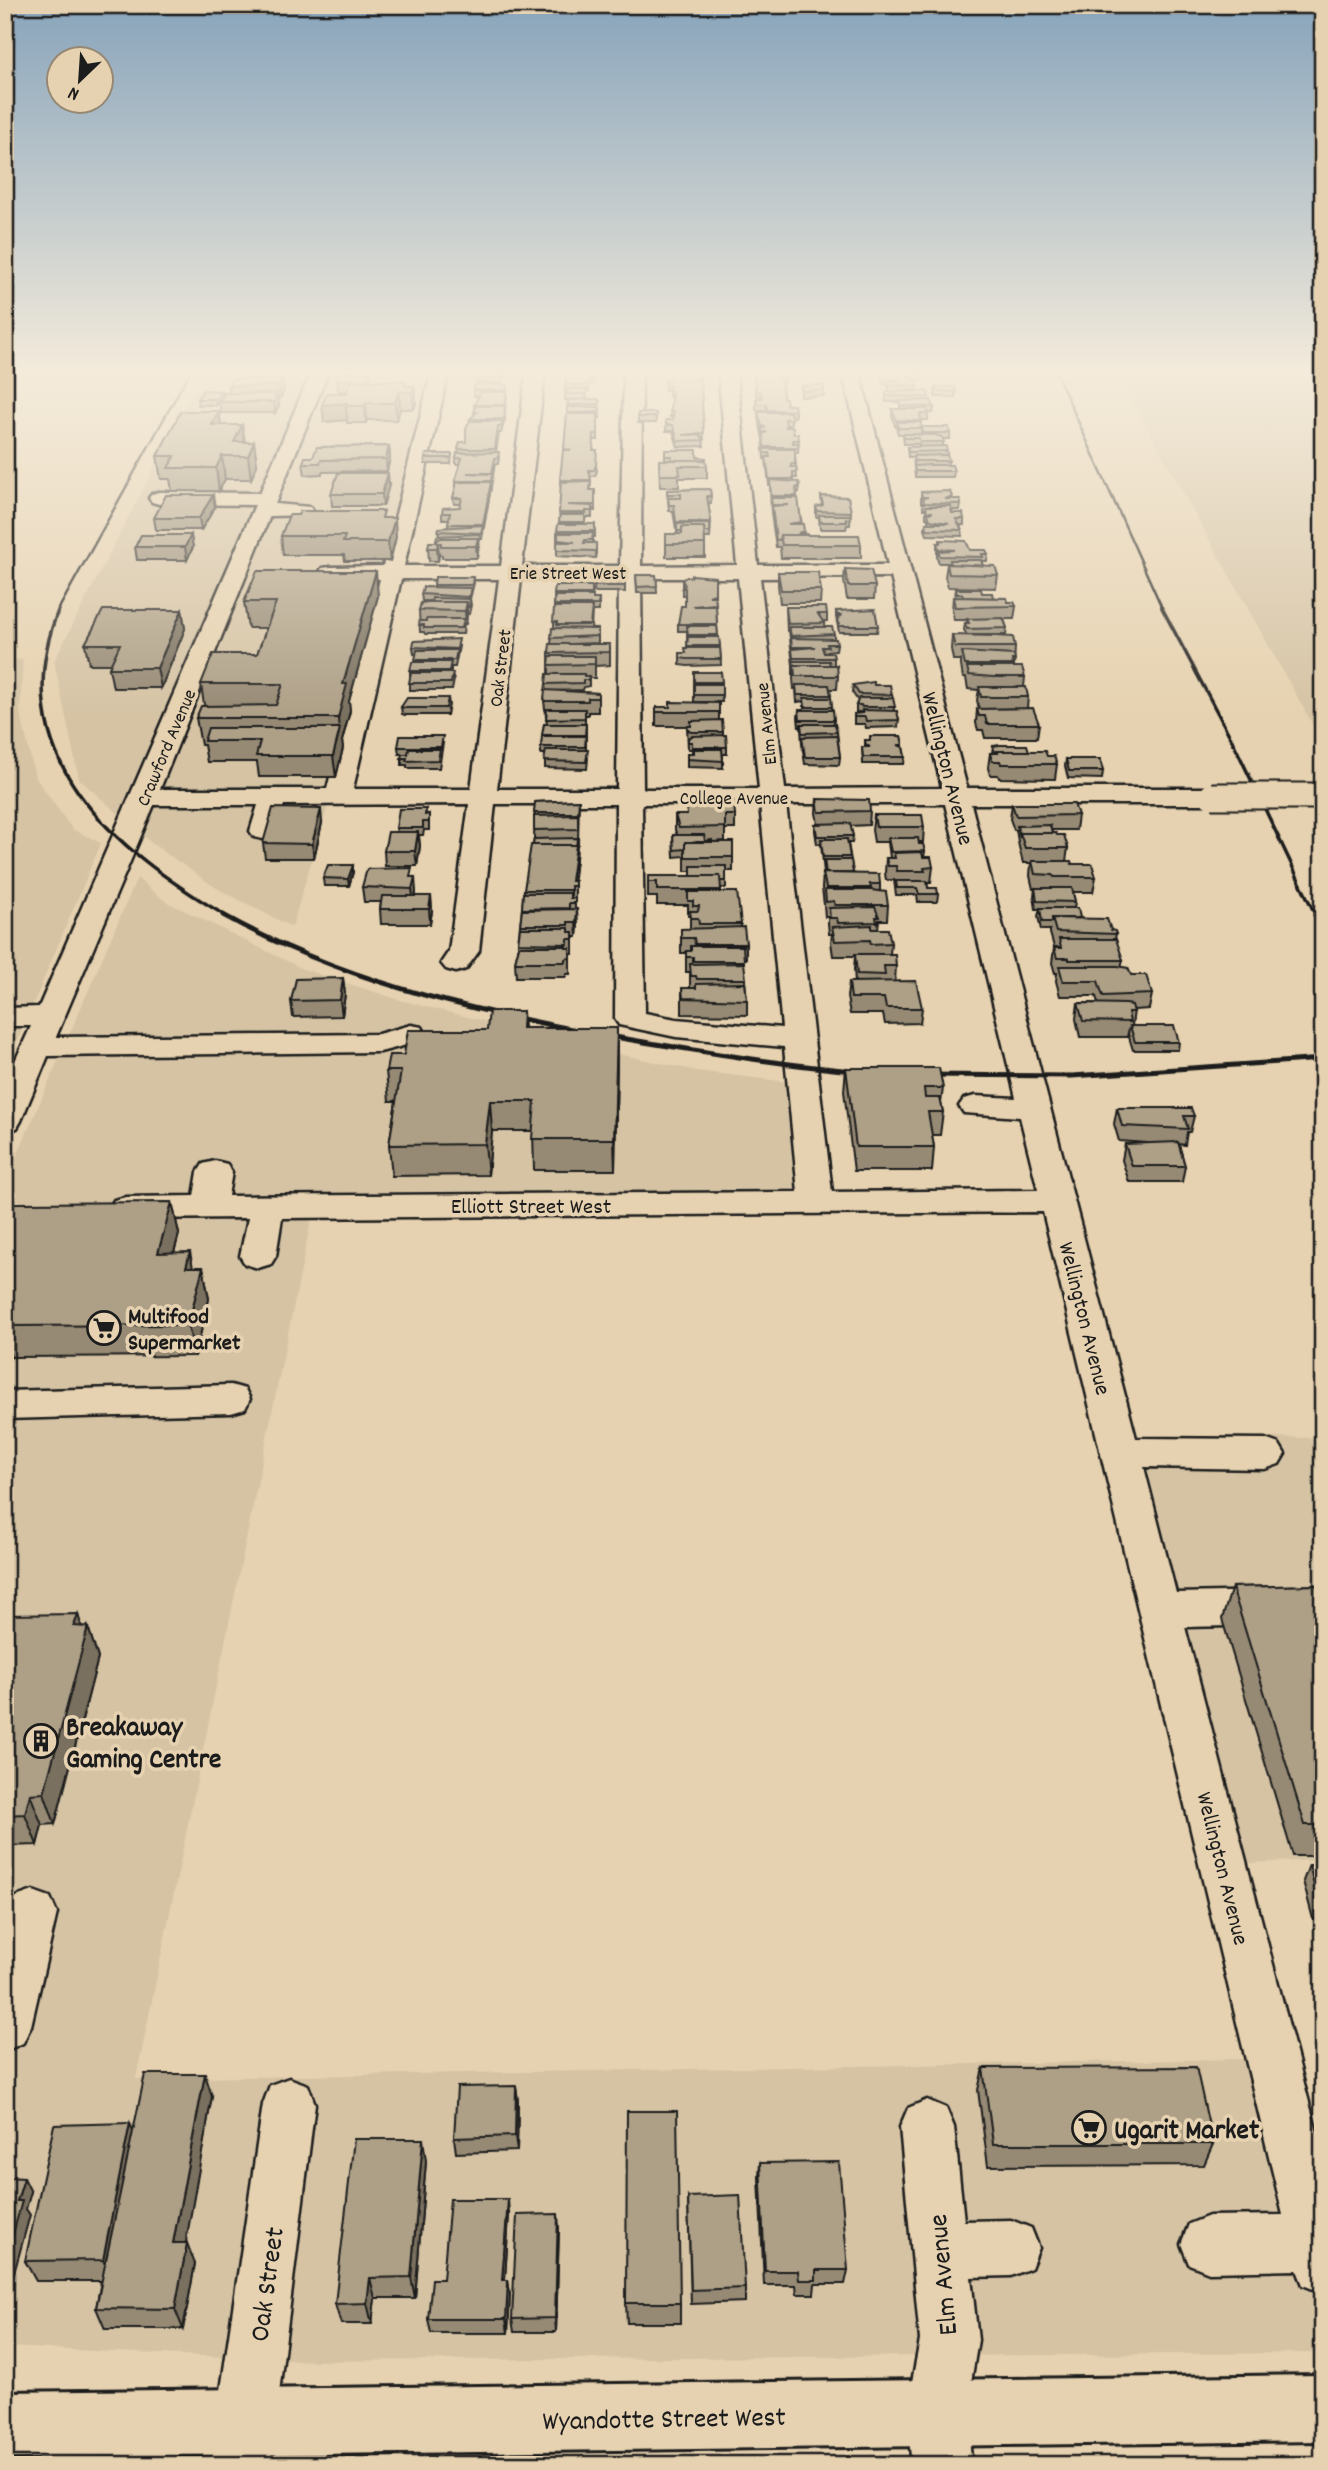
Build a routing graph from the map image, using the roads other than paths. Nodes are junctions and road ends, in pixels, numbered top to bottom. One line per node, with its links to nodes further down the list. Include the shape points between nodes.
1 (277, 485): 8 (street, Crawford Avenue)
2 (412, 485): 11 (street)
3 (522, 485): 12 (street, Oak Street)
4 (632, 485): 13 (street)
5 (740, 485): 14 (street, Elm Avenue)
6 (879, 485): 10 (street, Wellington Avenue)
7 (159, 498): 8 (street, via 234,490)
8 (266, 505): 9 (street); 16 (street, Crawford Avenue, via 248,573)
9 (303, 511)
10 (900, 571): 14 (street, Erie Street West); 27 (street, Wellington Avenue)
11 (391, 572): 12 (street, Erie Street West); 15 (street, Erie Street West, via 360,577); 23 (street)
12 (511, 572): 13 (street, Erie Street West); 24 (street, Oak Street)
13 (632, 572): 14 (street, Erie Street West); 25 (street)
14 (749, 572): 26 (street, Elm Avenue)
15 (308, 573)
16 (199, 664): 17 (street); 20 (street, Crawford Avenue, via 187,722 169,767)
17 (223, 664)
18 (251, 769): 21 (street)
19 (1321, 796): 27 (street, College Avenue, bridge)
20 (145, 797): 21 (street, College Avenue); 30 (street, Crawford Avenue)
21 (245, 797): 22 (street, College Avenue)
22 (273, 797): 23 (street, College Avenue); 28 (street)
23 (338, 797): 24 (street, College Avenue)
24 (483, 797): 25 (street, College Avenue); 29 (street, Oak Street, via 464,951)
25 (629, 797): 26 (street, College Avenue); 33 (street, via 631,1019 676,1028)
26 (773, 797): 27 (street, College Avenue); 33 (street, Elm Avenue)
27 (956, 797): 36 (street, Wellington Avenue)
28 (263, 831)
29 (456, 963)
30 (50, 1016): 31 (street); 34 (street, Crawford Avenue)
31 (5, 1017)
32 (411, 1034): 34 (street, via 380,1043)
33 (800, 1039): 40 (street, Elm Avenue)
34 (37, 1047): 37 (street, Crawford Avenue)
35 (975, 1107): 36 (street)
36 (1034, 1108): 39 (street, Wellington Avenue)
37 (5, 1121)
38 (215, 1172): 41 (street)
39 (1057, 1201): 40 (street, Elliott Street West, via 982,1186); 47 (street, Wellington Avenue)
40 (816, 1203): 42 (street, Elliott Street West)
41 (209, 1207): 42 (street, Elliott Street West); 43 (street, Elliott Street West)
42 (267, 1207): 44 (street)
43 (91, 1208)
44 (258, 1256)
45 (231, 1399): 46 (street)
46 (5, 1405)
47 (1120, 1452): 48 (street); 50 (street, Wellington Avenue)
48 (1265, 1454)
49 (1312, 1607): 50 (street)
50 (1159, 1610): 55 (street, Wellington Avenue)
51 (33, 1913): 52 (street)
52 (5, 2026)
53 (289, 2104): 62 (street, Oak Street)
54 (927, 2127): 58 (street, Elm Avenue)
55 (1317, 2226): 56 (street)
56 (1209, 2244)
57 (1011, 2248): 58 (street)
58 (939, 2250): 61 (street, Elm Avenue, via 949,2340)
59 (1323, 2408): 61 (main road, Wyandotte Street West)
60 (5, 2425): 62 (main road, Wyandotte Street West)
61 (939, 2439): 62 (main road, Wyandotte Street West)
62 (243, 2443)

